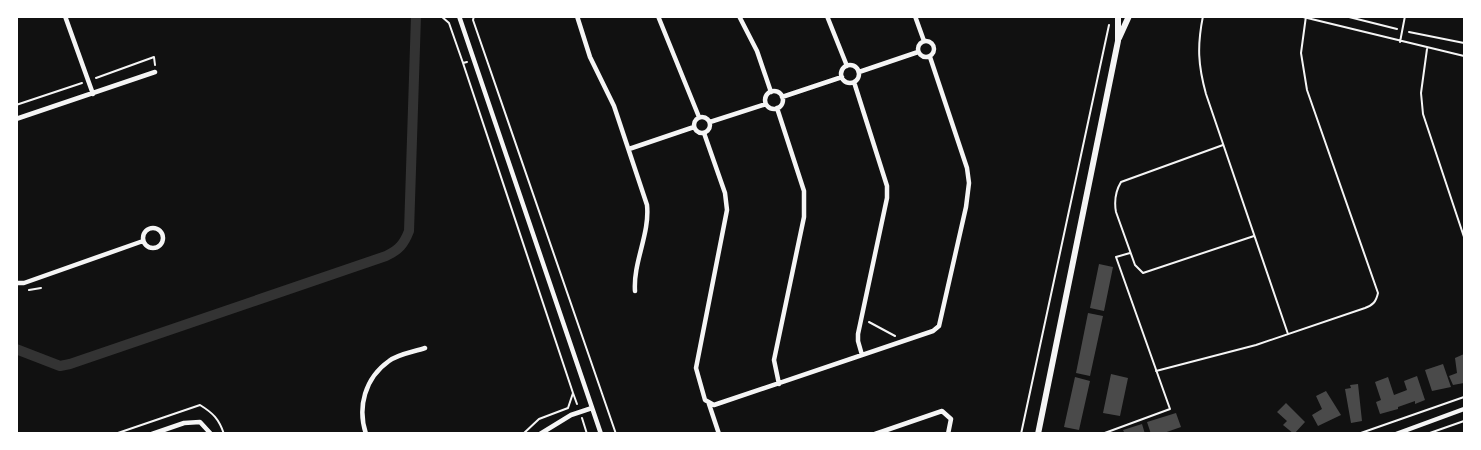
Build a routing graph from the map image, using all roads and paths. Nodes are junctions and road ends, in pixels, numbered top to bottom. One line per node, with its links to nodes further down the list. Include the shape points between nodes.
1 (65, 16): 32 (street)
2 (441, 16): 25 (path, via 449,23)
3 (459, 16): 24 (street)
4 (474, 16): 67 (path)
5 (577, 16): 42 (street)
6 (658, 16): 36 (street)
7 (739, 16): 31 (street, via 757,51)
8 (827, 16): 26 (street)
9 (915, 16): 17 (street)
10 (1118, 16): 18 (street)
11 (1129, 16): 18 (street)
12 (1203, 16): 41 (lane, via 1199,70)
13 (1299, 16): 15 (lane)
14 (1405, 16): 19 (lane)
15 (1306, 17): 19 (lane); 50 (lane, via 1301,53 1307,90 1378,293 1372,305)
16 (1109, 23): 71 (path)
17 (924, 41): 21 (street); 23 (street, via 933,45)
18 (1118, 41): 72 (street)
19 (1400, 42): 20 (lane)
20 (1427, 49): 22 (lane); 44 (lane, via 1421,93 1423,114)
21 (918, 52): 23 (street, via 922,57); 28 (street)
22 (1464, 56)
23 (930, 57): 51 (street, via 967,168 969,192 939,326)
24 (474, 59): 25 (path); 58 (street)
25 (463, 63): 64 (path, via 573,393 568,408 539,419)
26 (847, 66): 28 (street, via 854,66); 29 (street)
27 (155, 72): 32 (street)
28 (859, 72): 30 (street)
29 (842, 77): 30 (street, via 848,83); 33 (street)
30 (854, 82): 53 (street, via 887,186 858,334)
31 (771, 92): 33 (street); 34 (street)
32 (93, 94): 37 (street)
33 (782, 97): 35 (street, via 783,103)
34 (766, 104): 35 (street); 38 (street)
35 (777, 108): 55 (street, via 806,200 774,360)
36 (699, 117): 38 (street); 39 (street)
37 (16, 118)
38 (710, 122): 40 (street)
39 (694, 127): 40 (street); 42 (street)
40 (704, 133): 57 (street, via 727,210 696,368)
41 (1223, 145): 43 (lane); 46 (lane, via 1121,182 1114,204)
42 (629, 149): 48 (street, via 648,209)
43 (1254, 236): 46 (lane, via 1143,273); 50 (lane)
44 (1464, 237)
45 (143, 241): 45 (street, via 149,228 159,229 163,236 155,248); 47 (street)
46 (1130, 253): 54 (lane, via 1116,257)
47 (16, 283)
48 (635, 291)
49 (866, 321): 51 (path)
50 (1288, 334): 54 (lane)
51 (901, 342): 53 (street)
52 (425, 348): 63 (street, via 390,360 372,379 362,411)
53 (862, 355): 55 (street)
54 (1156, 371): 73 (lane, via 1170,409)
55 (779, 384): 57 (street, via 720,404)
56 (1464, 397): 74 (path)
57 (709, 404): 68 (street)
58 (592, 408): 65 (street, via 571,415); 66 (street)
59 (1464, 410): 75 (street)
60 (1464, 421): 76 (path)
61 (152, 434): 62 (street, via 200,422)
62 (211, 434)
63 (366, 434)
64 (523, 434)
65 (540, 434)
66 (601, 434)
67 (616, 434)
68 (719, 434)
69 (875, 434): 70 (street, via 942,411 951,419)
70 (948, 434)
71 (1021, 434)
72 (1038, 434)
73 (1102, 434)
74 (1358, 434)
75 (1396, 434)
76 (1427, 434)

